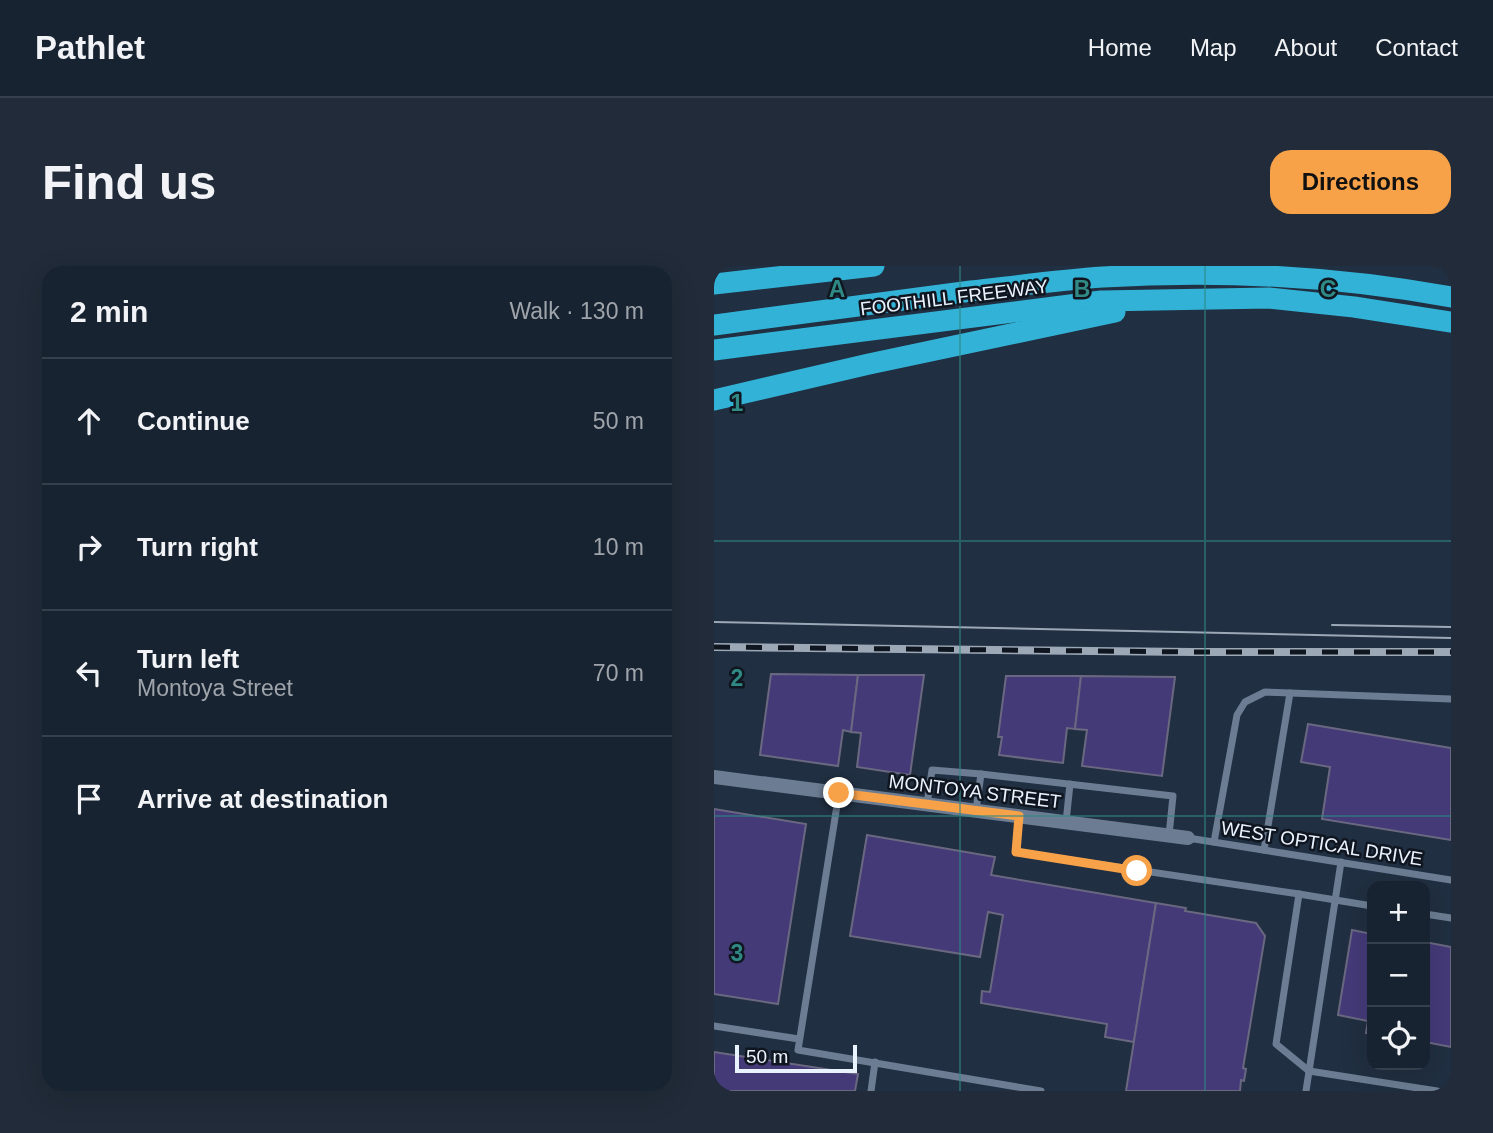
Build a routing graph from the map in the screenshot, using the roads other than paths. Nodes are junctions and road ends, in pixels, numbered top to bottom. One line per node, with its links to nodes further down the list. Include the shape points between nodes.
1 (874, 266): 5 (highway)
2 (1070, 266): 8 (highway)
3 (1315, 266): 4 (highway)
4 (1451, 283)
5 (714, 284)
6 (1451, 297): 10 (highway, via 1310,278 1103,277)
7 (1176, 299): 9 (highway, FOOTHILL FREEWAY, via 1269,298); 11 (highway, FOOTHILL FREEWAY, via 1101,301); 12 (highway)
8 (714, 312)
9 (1451, 322)
10 (714, 325)
11 (714, 350)
12 (714, 400)
13 (1290, 693): 14 (lane); 25 (lane, via 1265,692 1245,702 1237,715); 26 (lane)
14 (1451, 699)
15 (981, 774): 17 (lane); 19 (lane, via 932,770); 20 (lane)
16 (714, 777): 18 (street, MONTOYA STREET)
17 (1070, 784): 22 (lane); 23 (lane, via 1173,796)
18 (839, 793): 19 (street, MONTOYA STREET); 35 (lane)
19 (927, 804): 20 (street, MONTOYA STREET)
20 (976, 810): 21 (street, MONTOYA STREET)
21 (1019, 816): 22 (street, MONTOYA STREET); 29 (lane, via 1016,852)
22 (1066, 822): 23 (street, MONTOYA STREET)
23 (1169, 835): 24 (street, MONTOYA STREET)
24 (1188, 838): 25 (lane, WEST OPTICAL DRIVE)
25 (1214, 842): 26 (lane, WEST OPTICAL DRIVE)
26 (1264, 850): 27 (lane, WEST OPTICAL DRIVE)
27 (1340, 862): 28 (lane, WEST OPTICAL DRIVE); 30 (lane)
28 (1451, 880)
29 (1299, 894): 30 (lane); 37 (lane, via 1276,1044)
30 (1335, 900): 31 (lane); 37 (lane)
31 (1367, 905)
32 (1430, 915): 33 (lane)
33 (1451, 918)
34 (714, 1026): 35 (lane)
35 (799, 1039): 36 (lane, via 798,1050)
36 (875, 1062): 38 (lane); 39 (lane)
37 (1309, 1071): 40 (lane); 41 (lane)
38 (871, 1091)
39 (1041, 1091)
40 (1306, 1091)
41 (1437, 1091)

